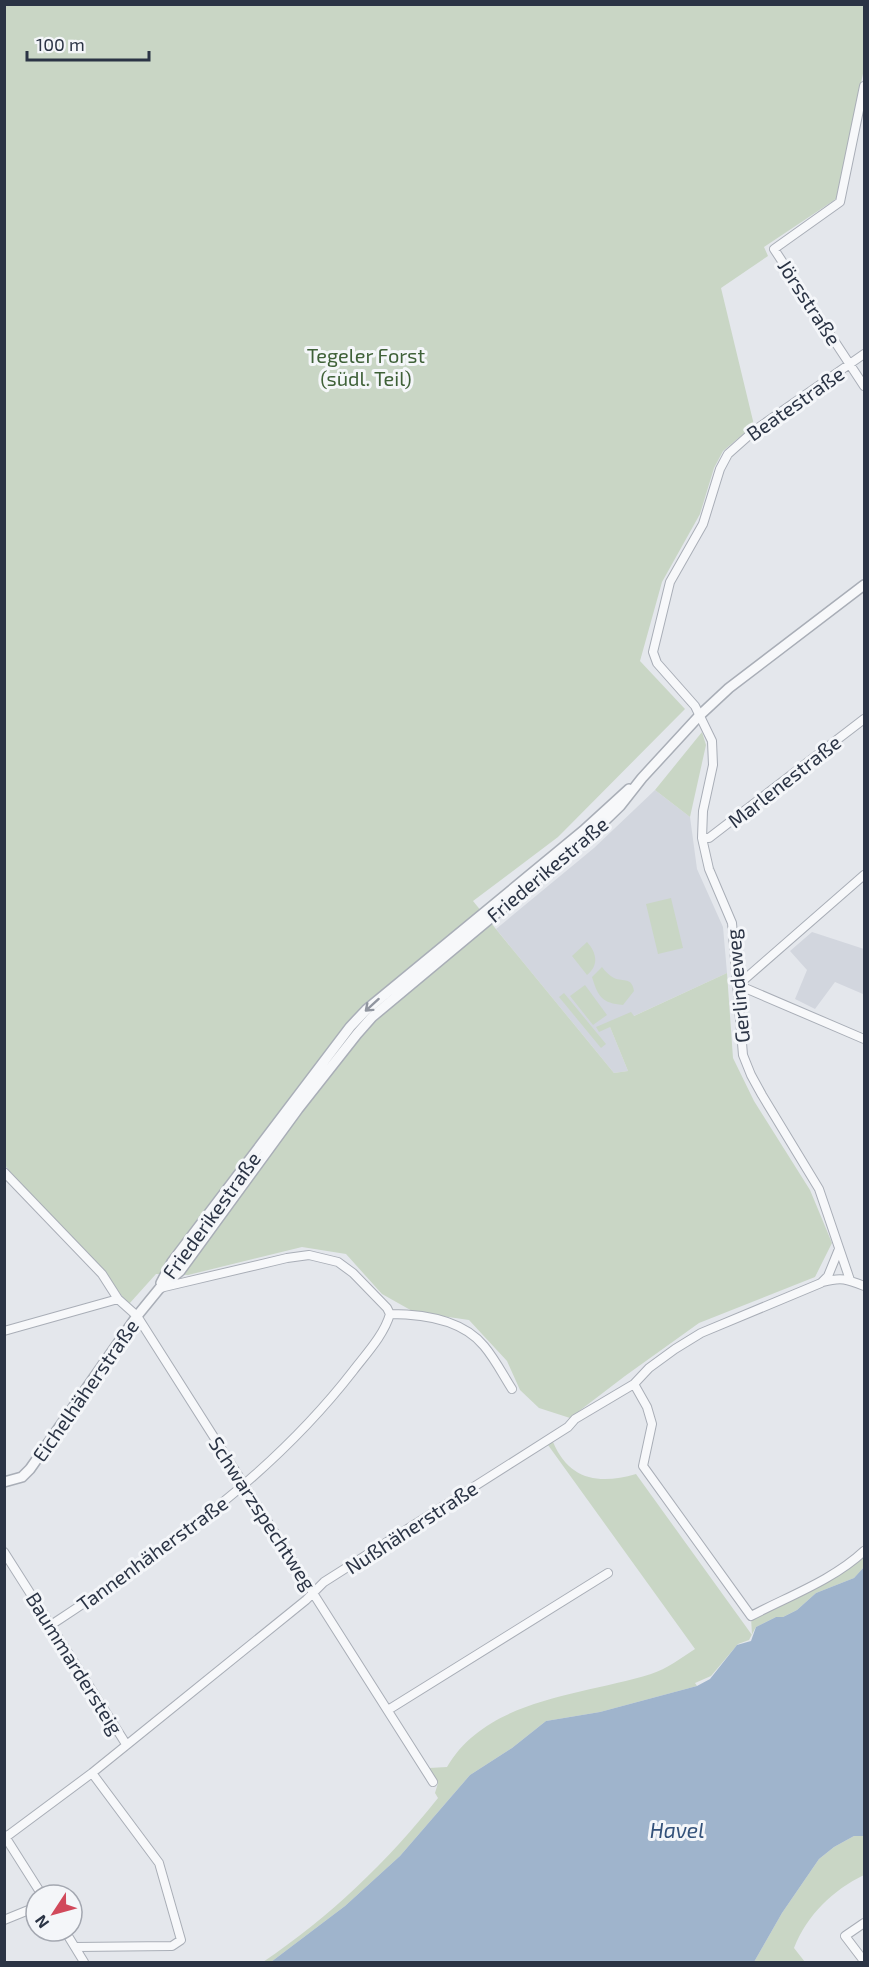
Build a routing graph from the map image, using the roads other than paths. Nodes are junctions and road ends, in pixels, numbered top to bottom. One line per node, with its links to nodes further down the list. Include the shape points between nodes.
1 (864, 86): 3 (street, Jörsstraße, via 840,202 774,249)
2 (864, 354): 3 (street, Beatestraße)
3 (850, 364): 4 (street, Jörsstraße); 5 (street, Beatestraße, via 755,430)
4 (864, 386)
5 (728, 454): 7 (street, Gerlindeweg, via 703,524 670,582 653,652 657,663)
6 (864, 585): 7 (street, Friederikestraße, via 729,688)
7 (700, 715): 9 (street, Gerlindeweg, via 712,741 714,757); 18 (street, Friederikestraße, via 642,778 583,831 366,1010 172,1262)
8 (864, 719): 9 (street, Marlenestraße, via 709,838)
9 (702, 838): 11 (street, Gerlindeweg, via 732,923)
10 (864, 875): 11 (street)
11 (738, 985): 12 (street); 14 (street, Gerlindeweg, via 741,1046 751,1075 819,1189)
12 (864, 1039)
13 (4, 1172): 19 (street, Schwarzspechtweg, via 102,1274)
14 (839, 1248): 15 (street, Gerlindeweg); 16 (street, via 828,1276)
15 (850, 1280): 16 (street, Nußhäherstraße, via 837,1278); 17 (street)
16 (821, 1283): 23 (street, Nußhäherstraße, via 702,1333 655,1362)
17 (864, 1286)
18 (159, 1289): 20 (street, via 309,1255 338,1262); 21 (street, Eichelhäherstraße)
19 (118, 1299): 21 (street, Schwarzspechtweg); 22 (street)
20 (390, 1314): 24 (street, via 440,1319 470,1333 485,1347); 26 (street, Tannenhäherstraße, via 369,1350 325,1407)
21 (137, 1316): 25 (street, Eichelhäherstraße, via 30,1469 21,1477); 26 (street, Schwarzspechtweg)
22 (4, 1331)
23 (634, 1384): 27 (street, via 651,1415 644,1469 751,1616 832,1574); 30 (street, Nußhäherstraße)
24 (512, 1389)
25 (4, 1482)
26 (245, 1485): 30 (street, Schwarzspechtweg); 31 (street, Tannenhäherstraße, via 160,1551)
27 (864, 1551)
28 (4, 1552): 31 (street, Baummardersteig)
29 (608, 1573): 32 (street)
30 (314, 1592): 32 (street, Schwarzspechtweg); 33 (street, Nußhäherstraße)
31 (51, 1625): 33 (street, Baummardersteig)
32 (388, 1710): 35 (street, Schwarzspechtweg)
33 (126, 1744): 34 (street, Nußhäherstraße)
34 (92, 1773): 36 (street, Nußhäherstraße); 42 (street, via 159,1863 181,1940 172,1946)
35 (433, 1782)
36 (5, 1836): 37 (street)
37 (34, 1883)
38 (24, 1912): 39 (street)
39 (4, 1920)
40 (864, 1923): 43 (street, via 845,1935)
41 (72, 1943): 42 (street)
42 (75, 1947): 44 (street)
43 (864, 1961)
44 (84, 1962)

